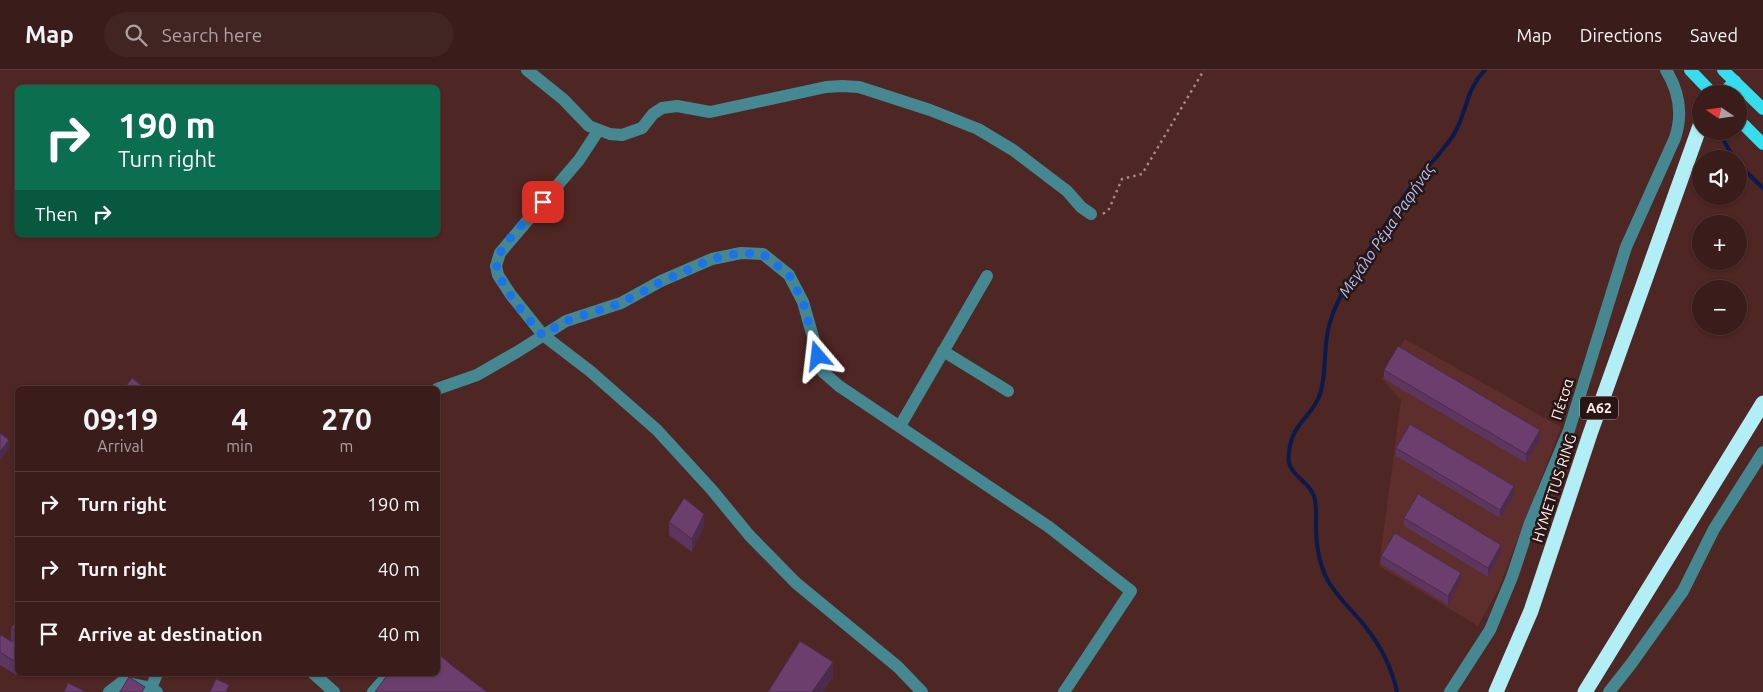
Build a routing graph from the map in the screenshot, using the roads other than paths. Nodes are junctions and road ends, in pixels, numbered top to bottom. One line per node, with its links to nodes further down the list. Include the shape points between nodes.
1 (526, 70): 10 (street, via 563,99 589,126)
2 (1666, 70): 32 (street, Πέτσα, via 1676,91 1680,124 1626,247 1569,430 1490,630)
3 (1690, 70): 6 (main road)
4 (1724, 70): 5 (main road)
5 (1735, 81): 7 (main road); 8 (main road)
6 (1704, 85)
7 (1731, 85)
8 (1763, 109)
9 (1748, 129): 12 (main road)
10 (598, 130): 13 (street, via 610,134 631,133 642,128 662,108 677,106 710,112 826,88 859,87 978,129 1014,150); 15 (street, via 583,155 506,244 497,260 498,275)
11 (1695, 140): 33 (highway, HYMETTUS RING / Α62, via 1531,611)
12 (1763, 144)
13 (1091, 214)
14 (987, 276): 16 (street)
15 (542, 335): 17 (street, via 477,375); 20 (street, via 566,321 621,303 712,259 741,253 763,254 789,275 803,302 824,372 839,386); 30 (street, via 590,371 657,430 749,536 796,583 898,666)
16 (943, 351): 18 (street); 20 (street)
17 (440, 388)
18 (1008, 391)
19 (1763, 403): 34 (highway)
20 (900, 426): 31 (street, via 1049,527 1131,591)
21 (1763, 452): 35 (street, via 1714,529 1682,591)
22 (157, 676): 26 (street)
23 (316, 676): 28 (street)
24 (387, 676): 29 (street)
25 (120, 678): 26 (street); 27 (street)
26 (154, 690)
27 (110, 692)
28 (334, 692)
29 (373, 692)
30 (922, 692)
31 (1064, 692)
32 (1450, 692)
33 (1496, 692)
34 (1585, 692)
35 (1609, 692)

